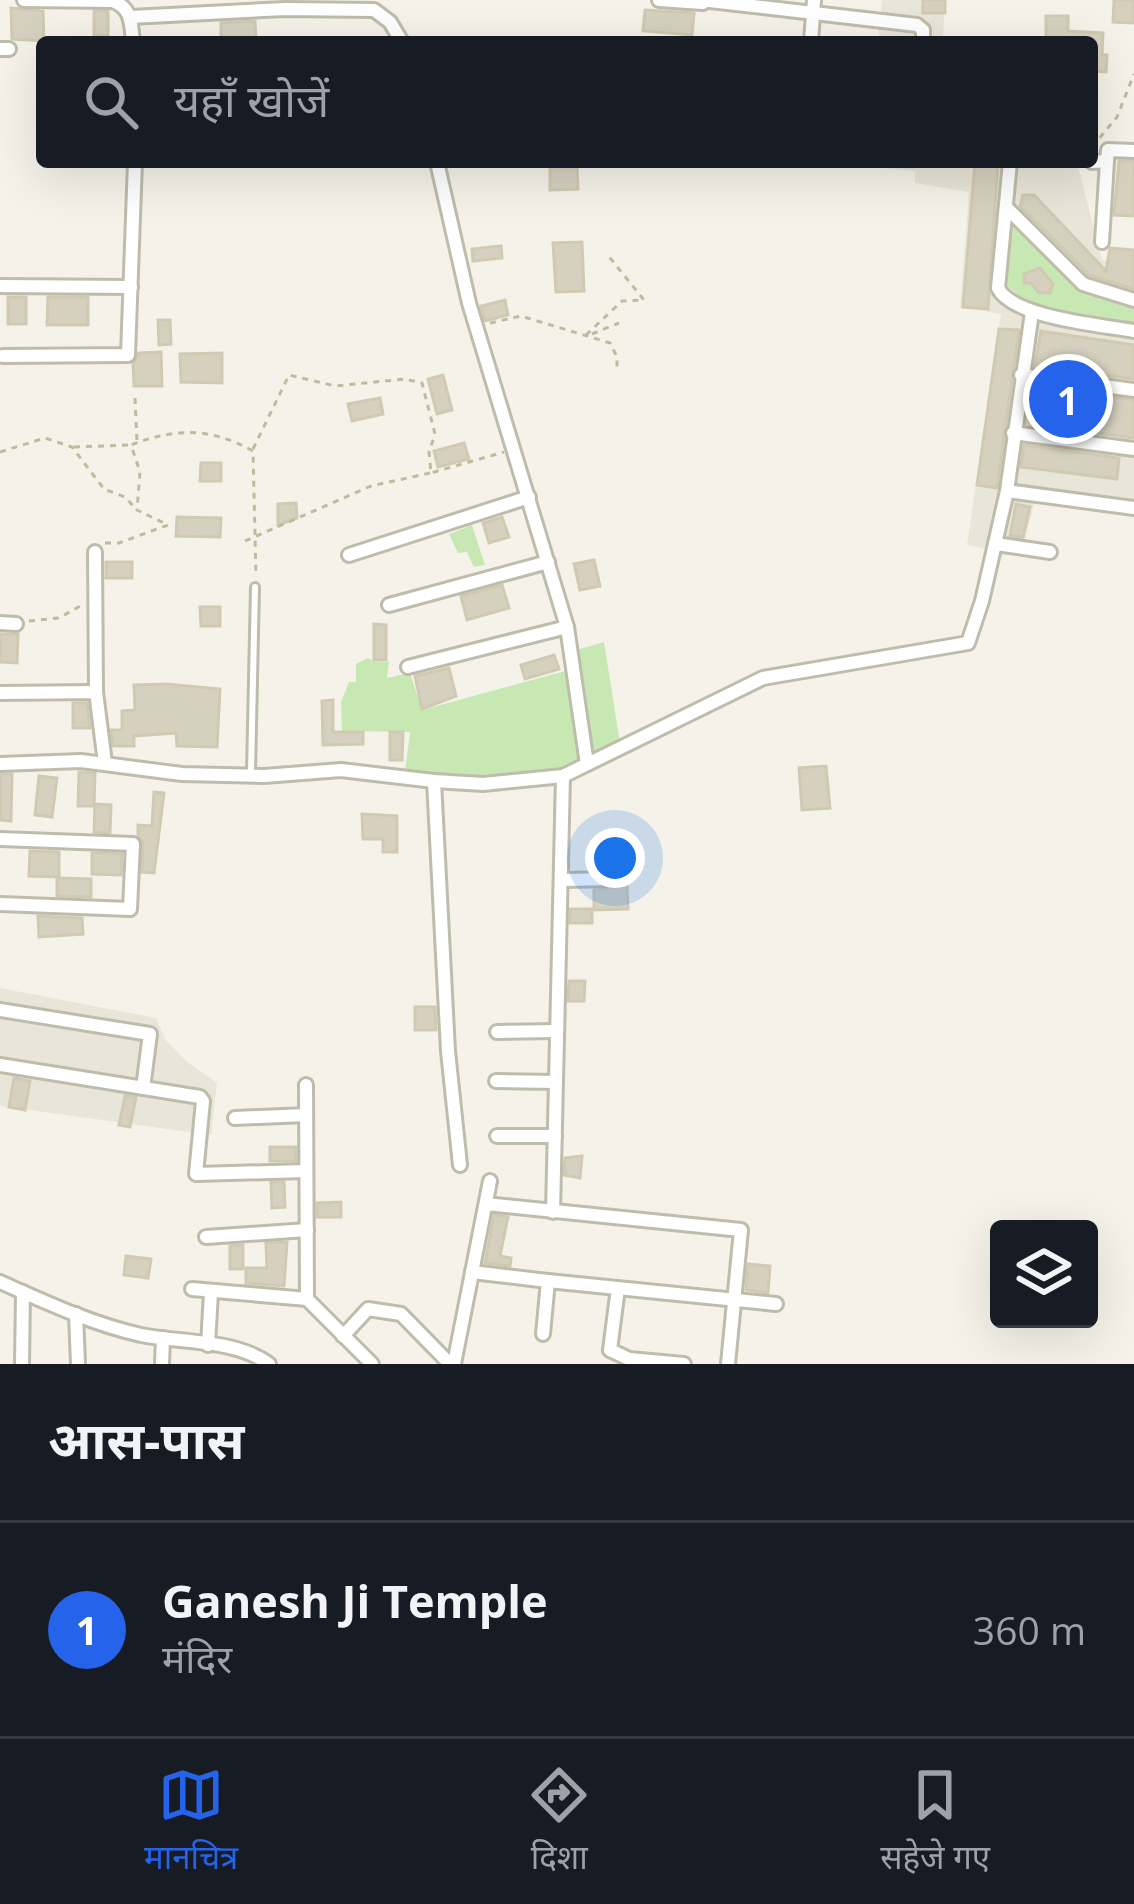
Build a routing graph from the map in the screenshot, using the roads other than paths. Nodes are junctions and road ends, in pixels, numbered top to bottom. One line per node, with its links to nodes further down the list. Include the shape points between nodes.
1 (24, 0): 6 (street, via 113,1)
2 (659, 0): 3 (street)
3 (702, 1): 5 (street)
4 (285, 4): 6 (street); 8 (street, via 374,10)
5 (813, 7): 9 (street, via 917,25)
6 (131, 17): 7 (street)
7 (133, 36)
8 (398, 36)
9 (923, 36)
10 (1134, 151): 11 (street, via 1108,150)
11 (1100, 161): 16 (street)
12 (135, 168): 18 (street)
13 (438, 168): 28 (street)
14 (1009, 168): 15 (street)
15 (1006, 207): 19 (street, via 1083,284); 20 (street, via 998,288)
16 (1102, 242)
17 (0, 286): 18 (street)
18 (131, 287): 22 (street, via 128,355)
19 (1134, 301)
20 (1032, 312): 21 (street); 23 (street)
21 (1134, 331)
22 (3, 356)
23 (1021, 375): 24 (street); 25 (street)
24 (1134, 390)
25 (1013, 434): 26 (street); 27 (street)
26 (1134, 449)
27 (1007, 491): 29 (street); 30 (street)
28 (529, 497): 33 (street); 34 (street)
29 (1134, 508)
30 (996, 544): 32 (street); 45 (street, via 968,643 763,678)
31 (95, 552): 41 (street)
32 (1050, 552)
33 (349, 555)
34 (548, 562): 36 (street); 39 (street)
35 (256, 586): 46 (lane)
36 (389, 605)
37 (0, 623): 38 (street)
38 (16, 624)
39 (567, 627): 40 (street); 45 (street)
40 (408, 667)
41 (96, 692): 42 (street); 43 (street)
42 (0, 693)
43 (105, 763): 44 (street); 46 (street)
44 (0, 764)
45 (587, 764): 47 (street)
46 (251, 776): 48 (street, via 341,770)
47 (563, 776): 48 (street); 51 (street)
48 (434, 781): 65 (street)
49 (0, 839): 52 (street, via 133,844 130,909)
50 (619, 879): 51 (street)
51 (560, 880): 54 (street)
52 (0, 904)
53 (0, 1010): 60 (street, via 150,1034)
54 (557, 1031): 55 (street); 58 (street)
55 (497, 1032)
56 (0, 1065): 60 (street)
57 (496, 1081): 58 (street)
58 (556, 1082): 64 (street)
59 (306, 1085): 61 (street)
60 (143, 1088): 66 (street, via 203,1101 196,1174)
61 (306, 1115): 62 (street); 66 (street)
62 (235, 1118)
63 (496, 1136): 64 (street)
64 (555, 1136): 69 (street)
65 (460, 1166)
66 (306, 1171): 70 (street)
67 (490, 1181): 68 (street)
68 (486, 1204): 69 (street); 74 (street)
69 (553, 1212): 72 (street, via 741,1230)
70 (307, 1230): 71 (street); 81 (street)
71 (206, 1238)
72 (741, 1254): 73 (street); 82 (street)
73 (758, 1255)
74 (472, 1272): 75 (street); 94 (street)
75 (548, 1281): 77 (street); 85 (street)
76 (0, 1282): 79 (street)
77 (618, 1288): 82 (street); 95 (street, via 610,1350)
78 (192, 1289): 80 (street)
79 (23, 1292): 84 (street); 89 (street)
80 (211, 1292): 81 (street); 88 (street)
81 (308, 1299): 86 (street)
82 (736, 1300): 83 (street); 96 (street)
83 (776, 1304)
84 (76, 1314): 87 (street); 90 (street)
85 (543, 1334)
86 (343, 1336): 93 (street); 94 (street, via 368,1309 401,1315)
87 (163, 1338): 88 (street); 91 (street)
88 (208, 1345): 92 (street)
89 (22, 1364)
90 (77, 1364)
91 (162, 1364)
92 (269, 1364)
93 (372, 1364)
94 (452, 1364)
95 (684, 1364)
96 (728, 1364)

